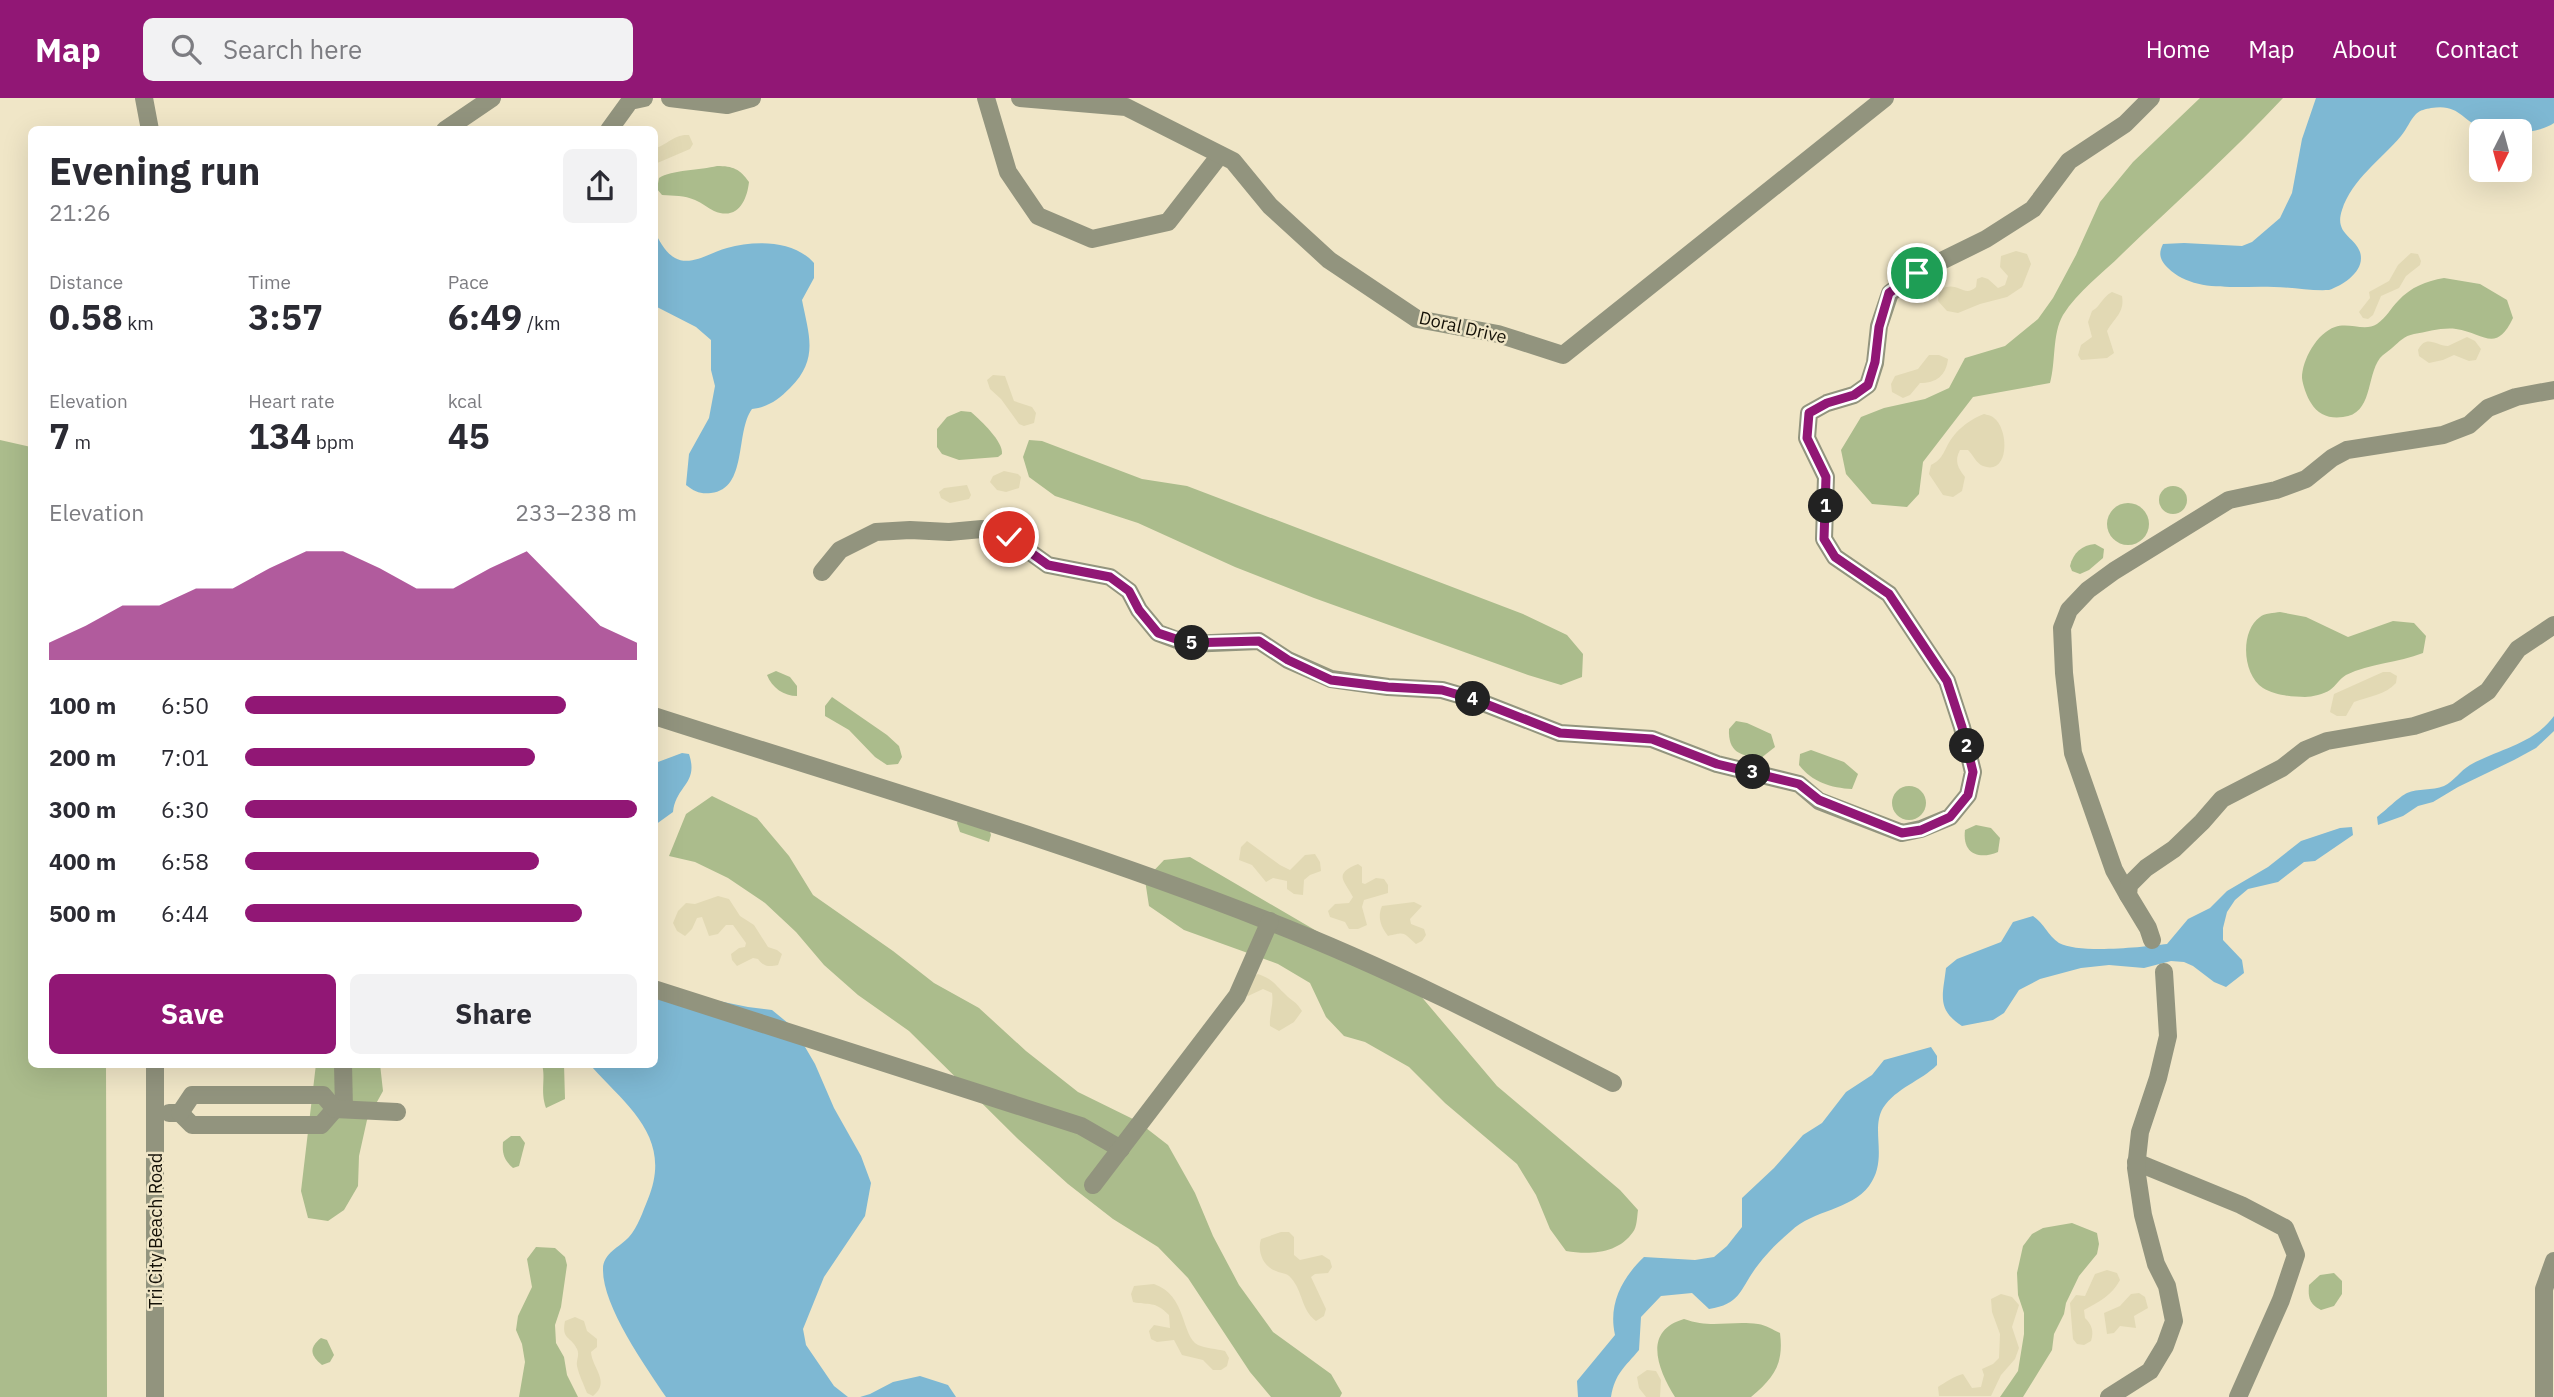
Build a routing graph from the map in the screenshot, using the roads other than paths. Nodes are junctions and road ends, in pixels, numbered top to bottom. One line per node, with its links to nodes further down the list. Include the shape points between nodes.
1 (144, 98): 11 (street)
2 (492, 98): 12 (street)
3 (645, 98): 13 (street, via 630,101)
4 (670, 98): 5 (street, via 727,105)
5 (752, 98)
6 (986, 98): 14 (street, via 1008,172 1038,216 1092,239 1168,222)
7 (1020, 98): 10 (street, Doral Drive)
8 (1885, 98): 14 (street, Doral Drive, via 1563,355 1498,334 1417,319 1329,260 1270,206 1233,162)
9 (2151, 98): 16 (street, via 2125,124 2069,161 2033,209 1889,293 1868,385 1809,413 1807,438 1826,477 1824,539 1835,557 1889,594 1947,681 1962,727 1973,772 1968,795 1950,817 1921,830 1902,833 1819,800 1799,784 1717,764 1652,739 1560,733 1442,690 1331,680 1259,641 1188,643 1158,633 1129,591 1110,577 1048,565 1009,537 982,529 876,532 840,550)
10 (1137, 105): 14 (street, Doral Drive)
11 (149, 126)
12 (451, 126)
13 (612, 126)
14 (1220, 155)
15 (2554, 390): 19 (street, via 2488,408 2469,425 2443,435 2347,450 2306,479 2228,500 2114,572 2069,610 2062,628 2073,753)
16 (822, 572)
17 (2554, 625): 19 (street, via 2518,649 2488,691 2457,712 2414,726 2328,741 2222,799 2174,849 2146,867 2129,885)
18 (658, 717): 20 (street, via 1125,867)
19 (2127, 895): 21 (street)
20 (1270, 921): 26 (street, via 1467,1008); 31 (street, via 1237,996)
21 (2152, 940)
22 (2164, 972): 32 (street, via 2168,1036 2140,1132)
23 (658, 990): 31 (street, via 1081,1126)
24 (155, 1068): 29 (street, Tri City Beach Road)
25 (344, 1068): 27 (street)
26 (1613, 1083)
27 (339, 1109): 28 (street); 30 (street, via 321,1125 192,1125); 30 (street, via 323,1095 192,1095)
28 (397, 1112)
29 (155, 1113): 30 (street); 35 (street, Tri City Beach Road)
30 (180, 1113)
31 (1121, 1149): 33 (street)
32 (2136, 1162): 36 (street, via 2143,1214 2174,1321 2150,1371); 37 (street, via 2284,1228 2296,1255)
33 (1093, 1185)
34 (2554, 1261): 38 (street, via 2544,1289)
35 (155, 1397)
36 (2109, 1397)
37 (2238, 1397)
38 (2544, 1397)

